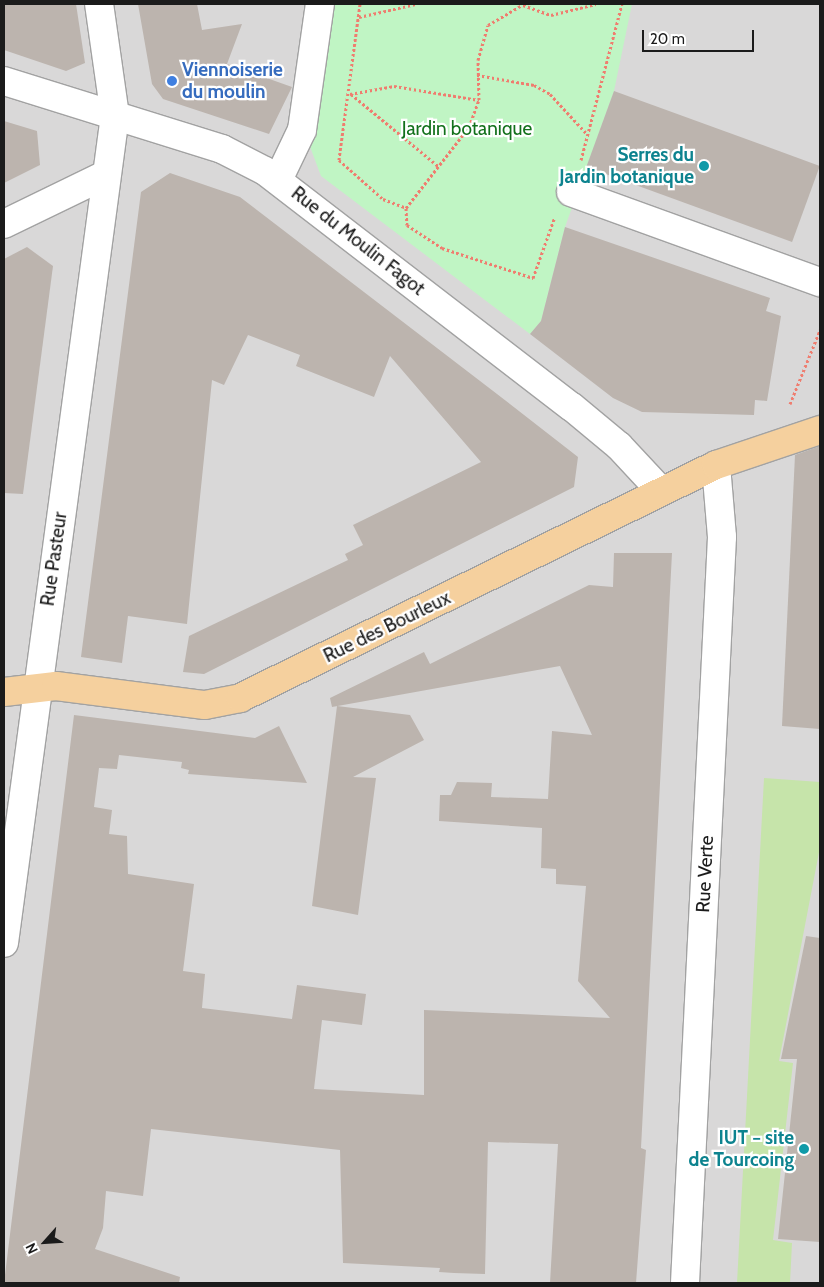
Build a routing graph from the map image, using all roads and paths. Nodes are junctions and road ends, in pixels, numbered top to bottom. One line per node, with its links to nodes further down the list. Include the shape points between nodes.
1 (98, 4): 12 (street, Rue Pasteur)
2 (320, 4): 16 (street, via 302,130)
3 (360, 4): 7 (path)
4 (416, 4): 7 (path)
5 (523, 4): 6 (path, via 551,15); 8 (path, via 488,25)
6 (596, 4)
7 (358, 17): 10 (path)
8 (477, 74): 11 (path); 13 (path, via 534,85 550,94)
9 (4, 81): 12 (street, Rue du Moulin Fagot)
10 (350, 94): 11 (path, via 394,86); 14 (path); 14 (path, via 339,160 383,200 406,208)
11 (479, 100): 14 (path, via 469,127)
12 (115, 116): 15 (street, Rue Pasteur); 16 (street, Rue du Moulin Fagot, via 222,149)
13 (588, 134)
14 (438, 166)
15 (105, 175): 18 (street); 25 (street, Rue Pasteur)
16 (278, 180): 24 (street, Rue du Moulin Fagot, via 572,407 619,446)
17 (571, 192): 19 (street)
18 (4, 224)
19 (820, 282)
20 (820, 330): 22 (path, via 790,404)
21 (820, 430): 22 (main road)
22 (760, 447): 23 (main road)
23 (716, 465): 24 (main road, Rue des Bourleux); 28 (street, Rue Verte, via 722,537)
24 (661, 491): 25 (main road, Rue des Bourleux, via 240,698 205,705)
25 (38, 687): 26 (main road, Rue des Bourleux); 27 (street, Rue Pasteur)
26 (4, 692)
27 (4, 943)
28 (685, 1283)

